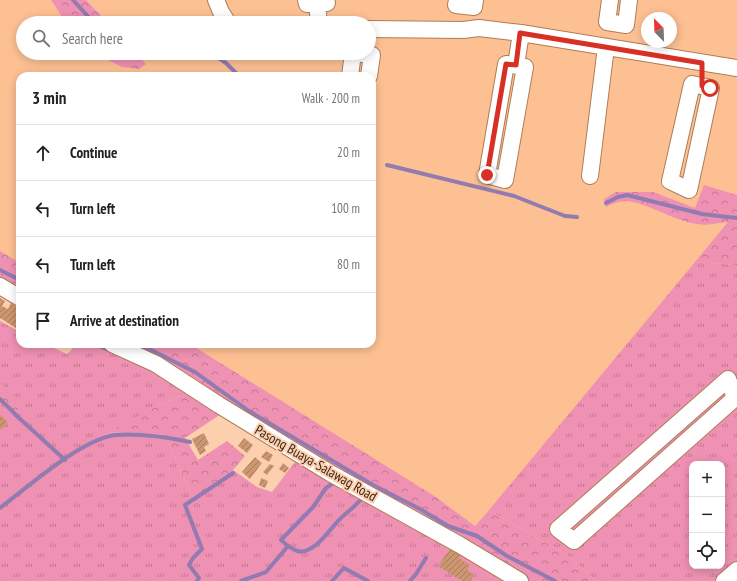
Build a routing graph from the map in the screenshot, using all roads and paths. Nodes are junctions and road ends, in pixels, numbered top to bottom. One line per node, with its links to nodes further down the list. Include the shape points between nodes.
1 (216, 0): 6 (street)
2 (610, 0): 8 (street, via 607,22)
3 (629, 0): 8 (street, via 626,25)
4 (316, 1): 7 (street)
5 (466, 2): 10 (street)
6 (224, 16)
7 (318, 16)
8 (617, 24): 12 (street)
9 (376, 29): 10 (street)
10 (463, 30): 11 (street, via 479,28)
11 (520, 33): 12 (street); 16 (street)
12 (609, 47): 15 (street); 21 (street)
13 (356, 60): 18 (street)
14 (371, 60): 19 (street)
15 (702, 63): 17 (street); 20 (street)
16 (516, 65): 16 (street, via 506,64 487,175 505,180 525,67)
17 (737, 68)
18 (352, 72)
19 (370, 72)
20 (702, 86): 20 (street, via 692,84 670,181 689,190 710,88)
21 (590, 176)
22 (0, 286): 23 (street)
23 (16, 296)
24 (121, 348): 27 (street, Pasong Buaya-Salawag Road, via 156,364 219,406 330,473)
25 (734, 387): 25 (street, via 735,398 574,541 558,528 728,379)
26 (737, 570): 28 (street)
27 (520, 581)
28 (724, 581)

